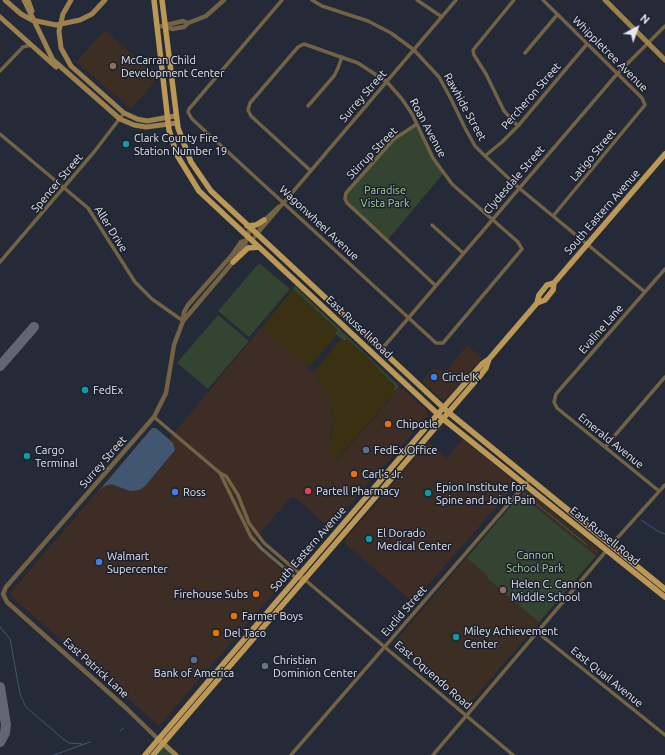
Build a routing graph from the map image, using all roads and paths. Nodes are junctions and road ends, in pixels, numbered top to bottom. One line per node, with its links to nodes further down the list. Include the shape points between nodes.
1 (6, 0): 16 (main road)
2 (24, 0): 23 (main road)
3 (28, 0): 23 (main road)
4 (71, 0): 37 (main road, via 63,14 59,31 59,40 65,56 80,75)
5 (105, 0): 16 (main road, via 92,14 73,23 56,25 43,24 26,17)
6 (154, 0): 22 (main road, East Russell Road)
7 (162, 0): 20 (main road, East Russell Road)
8 (224, 0): 20 (street, via 206,16 188,23 184,21)
9 (282, 0): 51 (street, Wagonwheel Avenue, via 188,112 192,119)
10 (312, 0): 27 (street, Rawhide Street, via 322,6 368,21 391,33)
11 (416, 0): 19 (street)
12 (456, 0): 19 (street, Surrey Street)
13 (514, 0): 44 (street, via 473,50 504,111)
14 (542, 0): 17 (street, Whippletree Avenue)
15 (605, 0): 24 (main road)
16 (10, 3)
17 (557, 15): 25 (street, Whippletree Avenue); 28 (street)
18 (0, 17): 26 (main road)
19 (442, 17): 27 (street, Surrey Street)
20 (166, 26): 22 (street); 38 (main road, East Russell Road)
21 (665, 26): 24 (street, Clydesdale Street)
22 (158, 27): 39 (main road, East Russell Road)
23 (37, 28): 33 (main road, via 51,57)
24 (648, 43): 30 (main road); 32 (street, Clydesdale Street)
25 (587, 44): 32 (street, Whippletree Avenue); 44 (street, Percheron Street)
26 (31, 45): 31 (street, via 23,46); 33 (main road)
27 (414, 50): 34 (street, Surrey Street); 47 (street, Rawhide Street, via 438,77 465,128)
28 (525, 53)
29 (342, 57): 34 (street, Roan Avenue, via 369,69); 36 (street, via 334,76); 48 (street, Roan Avenue, via 302,44 250,103 248,110 251,116)
30 (665, 60)
31 (0, 71)
32 (617, 74): 35 (street, Whippletree Avenue, via 642,98); 50 (street, Clydesdale Street)
33 (72, 77): 40 (main road)
34 (387, 82): 42 (street, Roan Avenue, via 402,99); 48 (street, Surrey Street)
35 (645, 105): 52 (street, Latigo Street)
36 (308, 106)
37 (124, 113): 39 (main road, via 137,119); 40 (street, Spencer Street)
38 (175, 116): 39 (main road); 41 (main road, East Russell Road)
39 (166, 118): 43 (main road, East Russell Road)
40 (120, 119): 43 (main road, via 146,127); 49 (street, Spencer Street)
41 (177, 123): 43 (main road); 56 (main road, East Russell Road, via 185,150 200,176 214,194)
42 (416, 124): 54 (street, Roan Avenue, via 439,168 452,184); 67 (street, Stirrup Street, via 389,144 346,193 345,199)
43 (168, 125): 58 (main road, East Russell Road, via 177,155 192,182)
44 (518, 126): 47 (street, Percheron Street)
45 (0, 134): 49 (street, Aller Drive)
46 (665, 154): 59 (main road, South Eastern Avenue)
47 (485, 156): 50 (street, Rawhide Street)
48 (311, 171): 51 (street, Surrey Street)
49 (64, 187): 62 (street, Spencer Street); 70 (street, Aller Drive, via 94,216 134,282 152,299)
50 (519, 188): 52 (street, Rawhide Street); 54 (street, Clydesdale Street)
51 (283, 203): 53 (street, Surrey Street); 57 (street, Surrey Street); 69 (street, Wagonwheel Avenue)
52 (553, 216): 59 (street, Rawhide Street)
53 (264, 220): 56 (main road); 57 (street, Surrey Street)
54 (492, 220): 61 (street, Clydesdale Street); 73 (street, Roan Avenue, via 522,247 520,253)
55 (432, 225): 61 (street)
56 (249, 227): 57 (main road, East Russell Road); 58 (street, Surrey Street)
57 (258, 232): 58 (street, Surrey Street); 71 (main road, East Russell Road)
58 (248, 239): 60 (main road, East Russell Road); 63 (street, Surrey Street); 64 (street, Surrey Street, via 241,242)
59 (588, 244): 68 (street, Rawhide Street); 77 (main road, South Eastern Avenue, via 554,283 547,285 539,295 537,303 489,359 486,368)
60 (259, 247): 63 (main road, via 248,248); 72 (main road, East Russell Road)
61 (463, 253): 67 (street, Clydesdale Street)
62 (0, 262)
63 (233, 262): 66 (street, Surrey Street)
64 (224, 265): 66 (street, via 213,280); 70 (street, Surrey Street, via 188,305)
65 (665, 269): 68 (street, Evaline Lane)
66 (213, 285): 70 (street, Surrey Street)
67 (436, 286): 69 (street, Clydesdale Street)
68 (645, 292): 76 (street, Evaline Lane, via 556,394)
69 (408, 318): 73 (street, Wagonwheel Avenue, via 433,342); 74 (street, Clydesdale Street)
70 (183, 321): 79 (street, Surrey Street, via 174,345 166,393)
71 (350, 323): 72 (main road); 74 (main road, East Russell Road)
72 (346, 328): 78 (main road, East Russell Road)
73 (440, 344)
74 (380, 350): 77 (main road, East Russell Road)
75 (665, 377): 80 (street)
76 (554, 402): 80 (street, Emerald Avenue, via 557,408)
77 (446, 410): 78 (main road, South Eastern Avenue); 81 (main road, East Russell Road)
78 (440, 416): 83 (main road, East Russell Road); 88 (main road, South Eastern Avenue); 89 (main road, South Eastern Avenue)
79 (154, 417): 82 (street, East Oquendo Road); 96 (street, Surrey Street, via 6,587)
80 (604, 447): 87 (street, Emerald Avenue)
81 (518, 469): 83 (main road); 84 (main road, East Russell Road)
82 (220, 474): 93 (street, East Oquendo Road, via 226,476 236,491 257,536); 93 (street, East Oquendo Road, via 251,537 262,549)
83 (514, 474): 85 (main road, East Russell Road)
84 (530, 479): 85 (street, Euclid Street); 90 (main road, East Russell Road)
85 (525, 484): 91 (main road, East Russell Road); 98 (street, Euclid Street)
86 (665, 485): 87 (street)
87 (659, 492): 90 (street)
88 (365, 497): 89 (main road); 93 (main road, South Eastern Avenue)
89 (371, 501): 94 (main road, South Eastern Avenue)
90 (611, 545): 92 (main road, East Russell Road)
91 (607, 550): 92 (main road, via 616,553); 95 (main road, East Russell Road); 97 (street)
92 (644, 572): 95 (main road, East Russell Road)
93 (298, 576): 94 (street, East Oquendo Road); 101 (main road, South Eastern Avenue)
94 (304, 580): 98 (street, East Oquendo Road); 102 (main road, South Eastern Avenue)
95 (664, 592)
96 (4, 597): 101 (street, East Patrick Lane)
97 (537, 632): 99 (street); 100 (street, East Quail Avenue)
98 (385, 646): 99 (street, East Oquendo Road); 106 (street, Euclid Street)
99 (466, 716): 107 (street); 108 (street, East Oquendo Road)
100 (665, 735)
101 (158, 739): 102 (main road, East Patrick Lane); 103 (main road, South Eastern Avenue)
102 (163, 744): 104 (main road, South Eastern Avenue); 105 (main road, East Patrick Lane)
103 (145, 755)
104 (153, 755)
105 (176, 755)
106 (291, 755)
107 (433, 755)
108 (513, 755)

